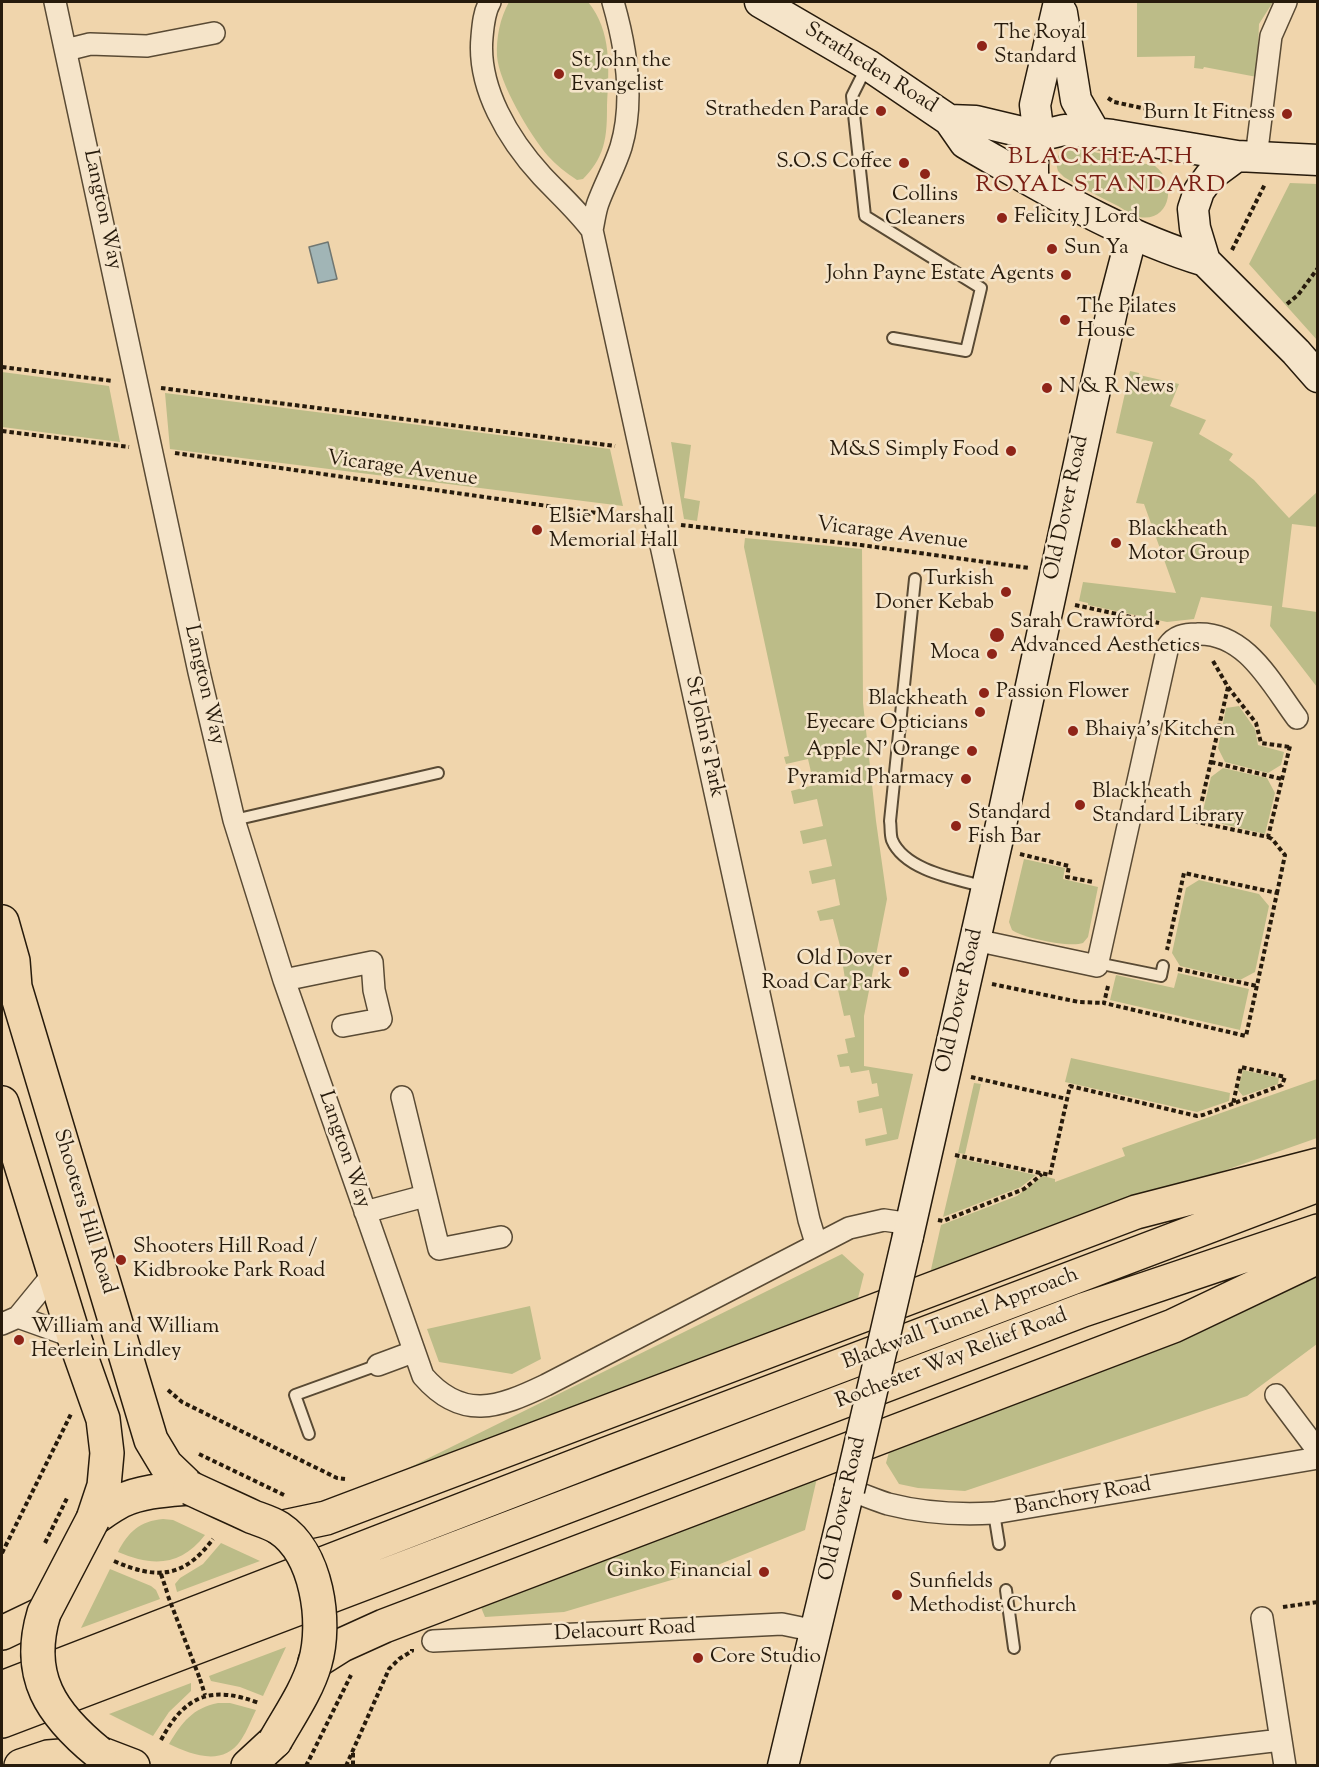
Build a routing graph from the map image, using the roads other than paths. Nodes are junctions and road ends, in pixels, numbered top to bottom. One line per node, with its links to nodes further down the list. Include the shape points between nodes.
1 (55, 2): 8 (street, Langton Way)
2 (490, 2): 17 (street, St John's Park, via 482,44 482,66 489,88 511,136 537,170)
3 (760, 2): 9 (main road, Stratheden Road)
4 (1060, 2): 11 (main road, via 1076,100); 12 (main road, via 1035,105)
5 (1286, 2): 14 (street, via 1270,36)
6 (612, 7): 15 (street, St John's Park, via 628,95 621,146)
7 (214, 33): 8 (street, via 147,46 90,44)
8 (66, 50): 26 (street, Langton Way)
9 (868, 65): 10 (main road, Stratheden Road); 21 (lane, via 852,96 865,216 981,288 966,351)
10 (949, 120): 12 (main road, Stratheden Road, via 976,121); 16 (main road, Stratheden Road, via 965,143)
11 (1095, 133): 12 (main road, via 1064,130); 14 (main road)
12 (1039, 136): 16 (main road, via 1033,157)
13 (1317, 160): 14 (main road)
14 (1254, 164): 20 (main road, via 1210,176 1199,191 1193,208 1196,228)
15 (609, 178): 17 (street, via 591,190); 18 (street, St John's Park, via 597,204)
16 (1033, 182): 19 (main road)
17 (564, 196): 18 (street, St John's Park)
18 (592, 230): 43 (street, St John's Park)
19 (1131, 234): 20 (main road); 27 (main road, Old Dover Road)
20 (1218, 257): 22 (main road)
21 (893, 338)
22 (1317, 377)
23 (915, 579): 27 (lane, via 892,839 912,862)
24 (1297, 717): 30 (street, via 1258,664 1233,642 1209,634 1173,639 1168,646 1114,887)
25 (438, 773): 26 (lane)
26 (234, 820): 32 (street, Langton Way)
27 (987, 887): 29 (main road, Old Dover Road)
28 (2, 922): 54 (highway, Shooters Hill Road, via 13,961 15,987 141,1410 151,1440 166,1465)
29 (975, 940): 30 (street, via 1097,966); 40 (main road, Old Dover Road)
30 (1105, 964): 31 (lane, via 1161,976)
31 (1163, 966)
32 (284, 980): 33 (street, via 372,962 381,1019); 39 (street, Langton Way)
33 (343, 1026)
34 (402, 1097): 38 (street)
35 (2, 1103): 45 (highway)
36 (1317, 1165): 58 (highway, via 1136,1212 347,1495 326,1518)
37 (1317, 1185): 68 (highway, Blackwall Tunnel Approach)
38 (425, 1196): 39 (street); 42 (street, via 438,1249)
39 (365, 1212): 48 (street, Langton Way)
40 (919, 1227): 43 (street, Langton Way, via 875,1220); 55 (main road, Old Dover Road, bridge)
41 (1317, 1231): 69 (highway, Rochester Way Relief Road, via 1083,1310)
42 (501, 1237)
43 (816, 1244): 48 (street, Langton Way, via 546,1385 499,1404 458,1403 437,1392 423,1376)
44 (1317, 1257): 67 (highway, via 1173,1326 384,1626)
45 (54, 1273): 46 (street); 47 (highway)
46 (10, 1320): 47 (street)
47 (74, 1337): 57 (highway, via 83,1418 107,1454 104,1486)
48 (413, 1352): 49 (street)
49 (378, 1365): 51 (lane, via 295,1395)
50 (1276, 1395): 52 (street)
51 (309, 1434)
52 (1317, 1451)
53 (1317, 1458): 56 (street, Banchory Road)
54 (190, 1488): 57 (highway, via 138,1495 120,1501); 58 (highway, bridge)
55 (846, 1503): 56 (street, Banchory Road, via 882,1501 958,1515); 63 (main road, Old Dover Road)
56 (994, 1513): 59 (lane)
57 (93, 1519): 61 (highway, bridge)
58 (279, 1528): 67 (highway, bridge, via 308,1565 320,1603)
59 (999, 1544)
60 (1006, 1590): 66 (lane)
61 (44, 1612): 64 (highway); 71 (highway, bridge, via 37,1654 42,1683 56,1711)
62 (1262, 1618): 70 (street)
63 (816, 1631): 65 (street, Delacourt Road, via 782,1624); 75 (main road, Old Dover Road)
64 (2, 1633)
65 (433, 1641)
66 (1014, 1648)
67 (315, 1662): 74 (highway, bridge, via 275,1741)
68 (2, 1688)
69 (2, 1721)
70 (1281, 1740): 76 (street); 77 (street)
71 (99, 1753): 72 (highway, via 48,1757); 73 (highway)
72 (23, 1765)
73 (133, 1766)
74 (248, 1766)
75 (783, 1766)
76 (1060, 1766)
77 (1285, 1766)

